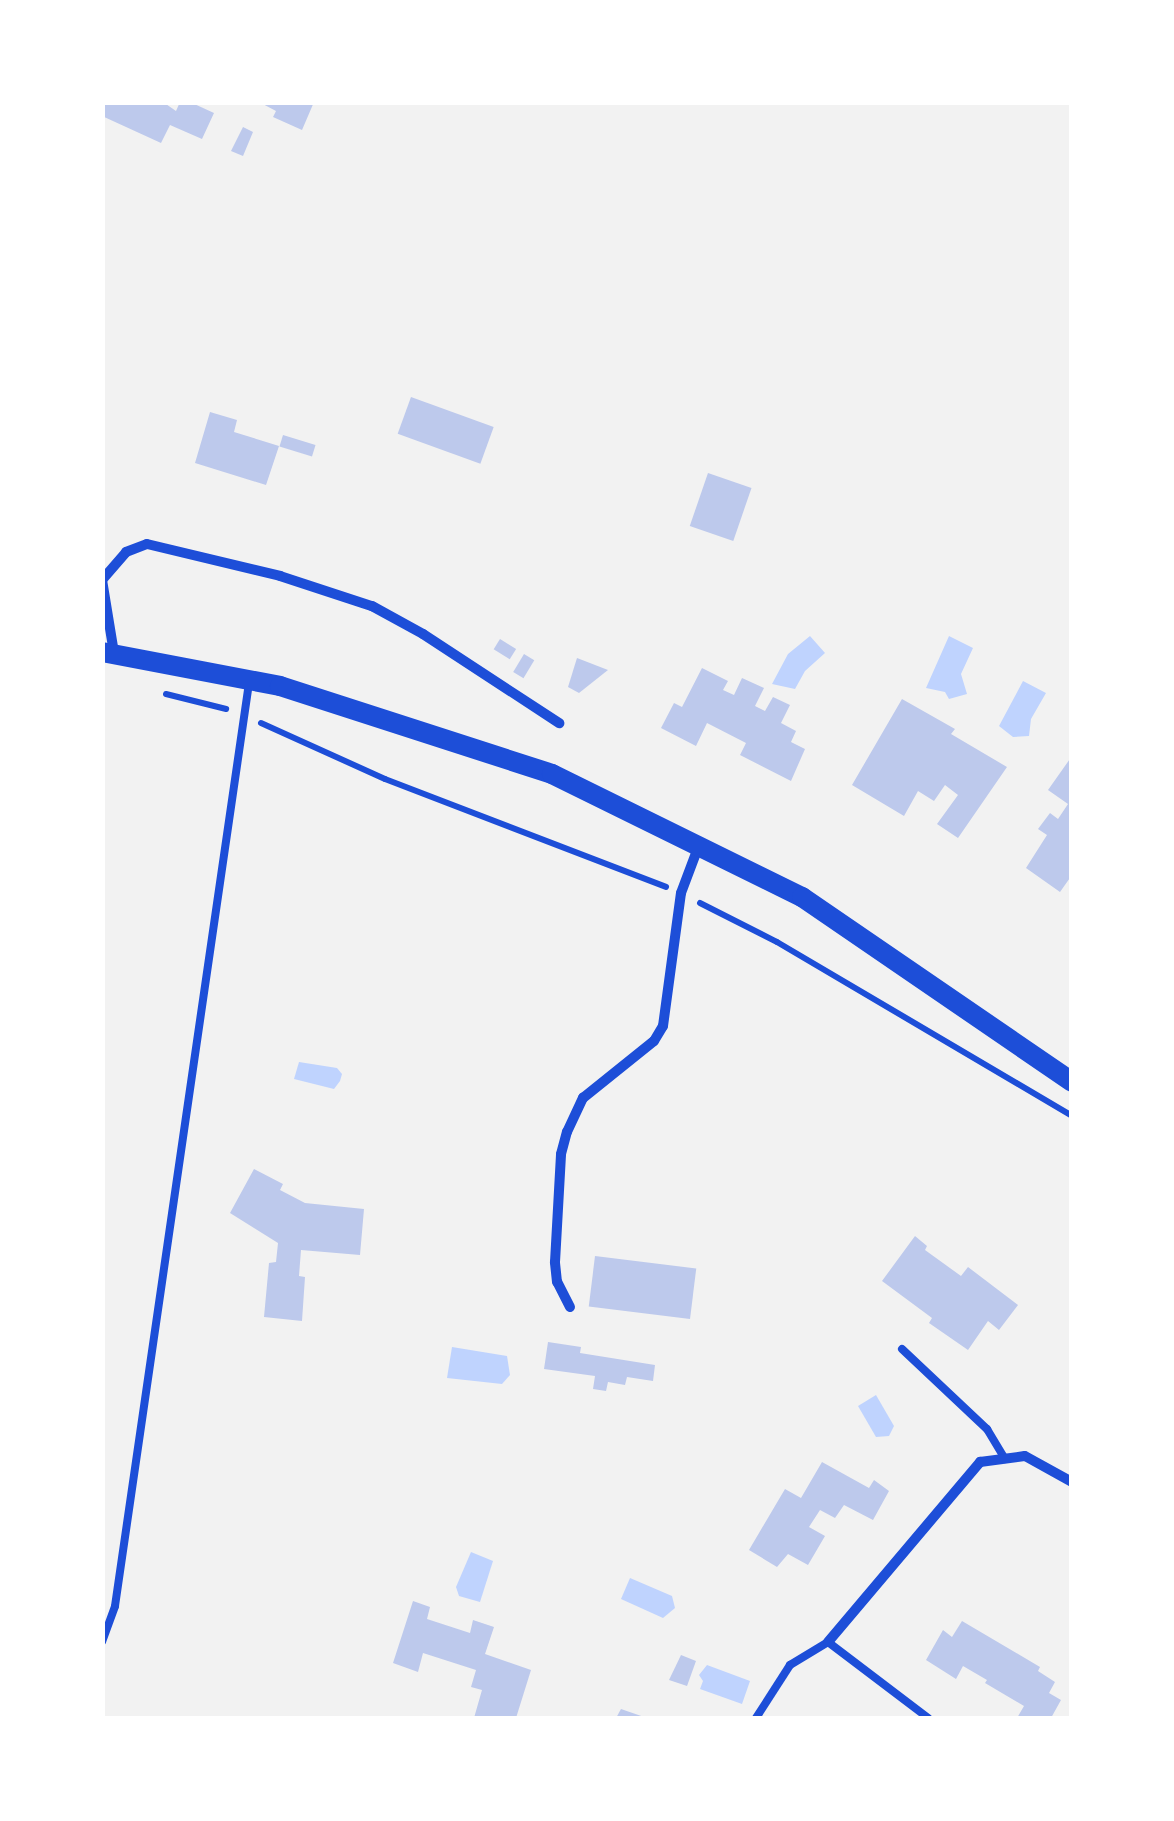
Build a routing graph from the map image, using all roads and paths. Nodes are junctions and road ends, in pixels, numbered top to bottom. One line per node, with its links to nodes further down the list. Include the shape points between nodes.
1 (108, 653): 2 (main road); 5 (street, via 102,580 126,552 147,544 372,606)
2 (250, 678): 4 (lane); 6 (main road, via 552,774)
3 (160, 692): 4 (path)
4 (244, 714): 7 (path, via 354,766); 14 (lane, via 115,1606)
5 (559, 723)
6 (699, 844): 7 (street); 8 (main road, via 802,897)
7 (681, 893): 9 (path); 10 (street, via 664,1026 583,1098 564,1143 556,1262)
8 (1072, 1082)
9 (1072, 1116)
10 (570, 1307)
11 (902, 1349): 12 (lane, via 987,1429)
12 (1005, 1458): 13 (street, via 1025,1456); 15 (street, via 980,1462)
13 (1072, 1482)
14 (102, 1642)
15 (828, 1642): 16 (lane, via 790,1665); 17 (lane)
16 (756, 1718)
17 (928, 1718)

